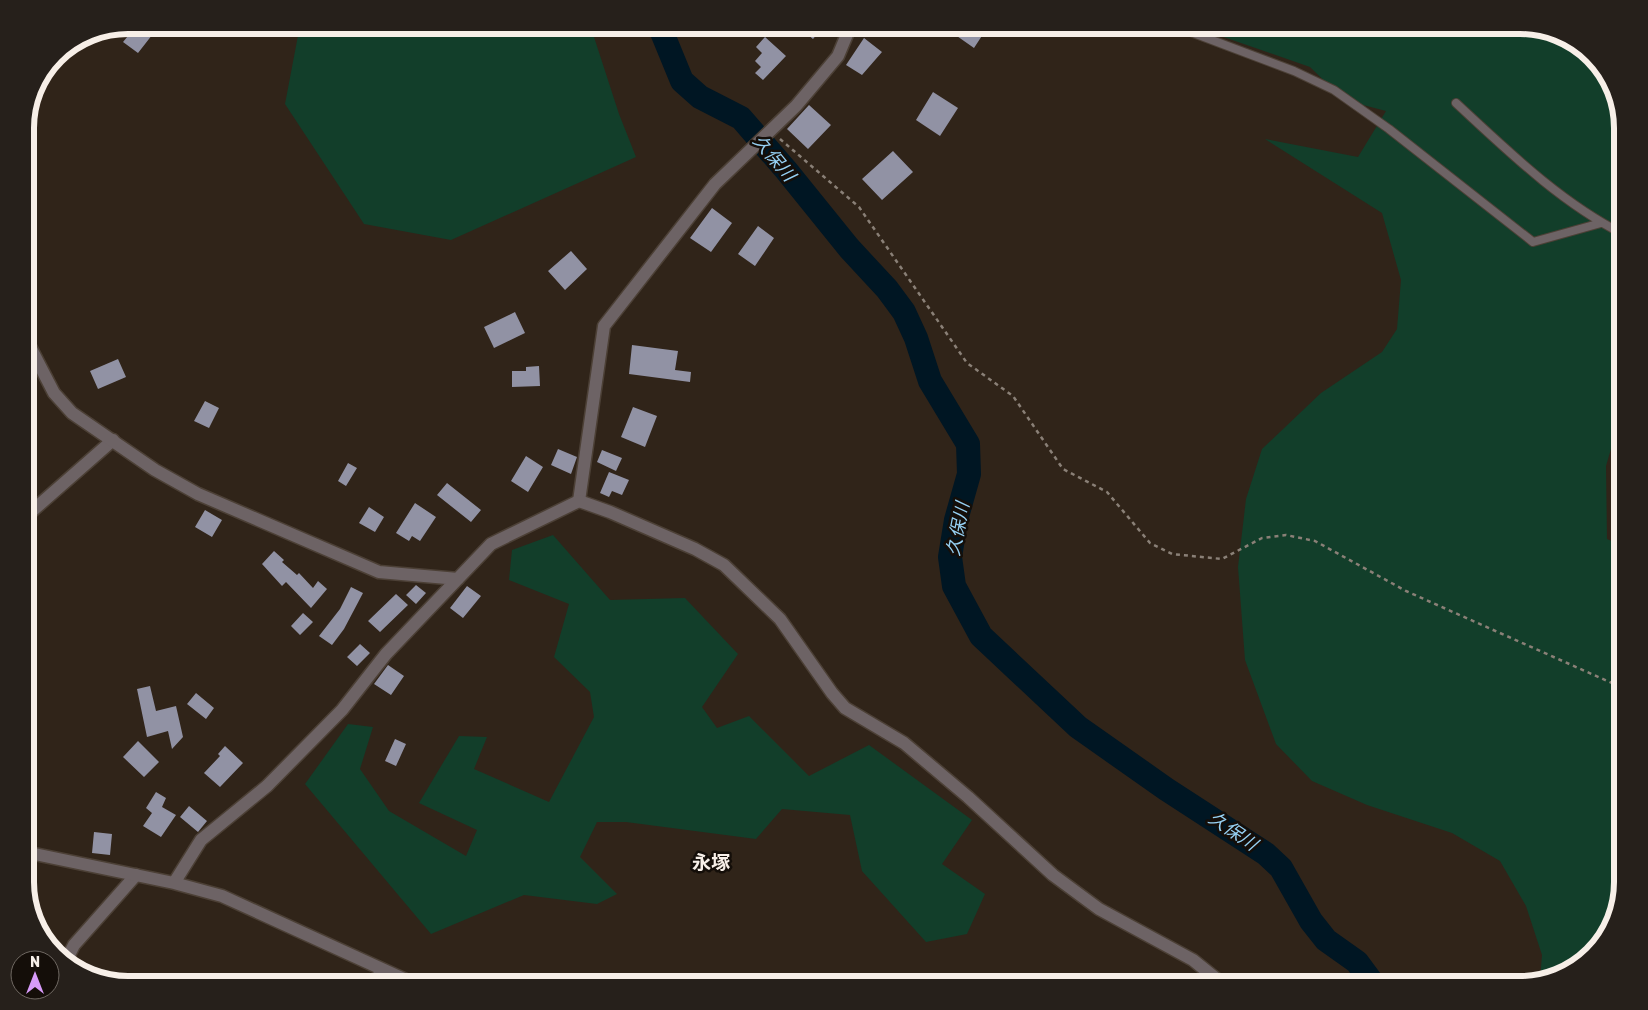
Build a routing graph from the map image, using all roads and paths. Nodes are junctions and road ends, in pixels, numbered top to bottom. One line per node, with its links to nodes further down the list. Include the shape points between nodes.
1 (847, 34): 4 (street, via 838,56)
2 (1195, 34): 5 (lane, via 1334,90 1534,242)
3 (1456, 103): 5 (lane, via 1532,173)
4 (771, 132): 9 (street, via 715,184 604,326); 12 (path, via 859,207 967,363 1013,396 1063,469 1107,492 1150,543 1172,554 1222,558 1262,538 1286,535 1315,541 1406,591)
5 (1602, 223): 6 (lane)
6 (1614, 229)
7 (34, 355): 8 (street, via 54,393 72,413)
8 (113, 440): 10 (street); 11 (street, via 155,470 198,494 348,560 379,572)
9 (579, 501): 11 (street, via 491,544); 20 (street, via 678,541 724,565 780,619 845,708 904,743 1061,881 1099,909 1193,960)
10 (34, 504)
11 (458, 579): 15 (street, via 386,654 342,710 268,786 202,840)
12 (1614, 684)
13 (34, 854): 14 (street)
14 (136, 875): 15 (street); 16 (street, via 74,945)
15 (174, 883): 17 (street, via 222,896)
16 (69, 955)
17 (381, 970): 18 (street); 19 (street)
18 (379, 976)
19 (395, 976)
20 (1213, 976)

